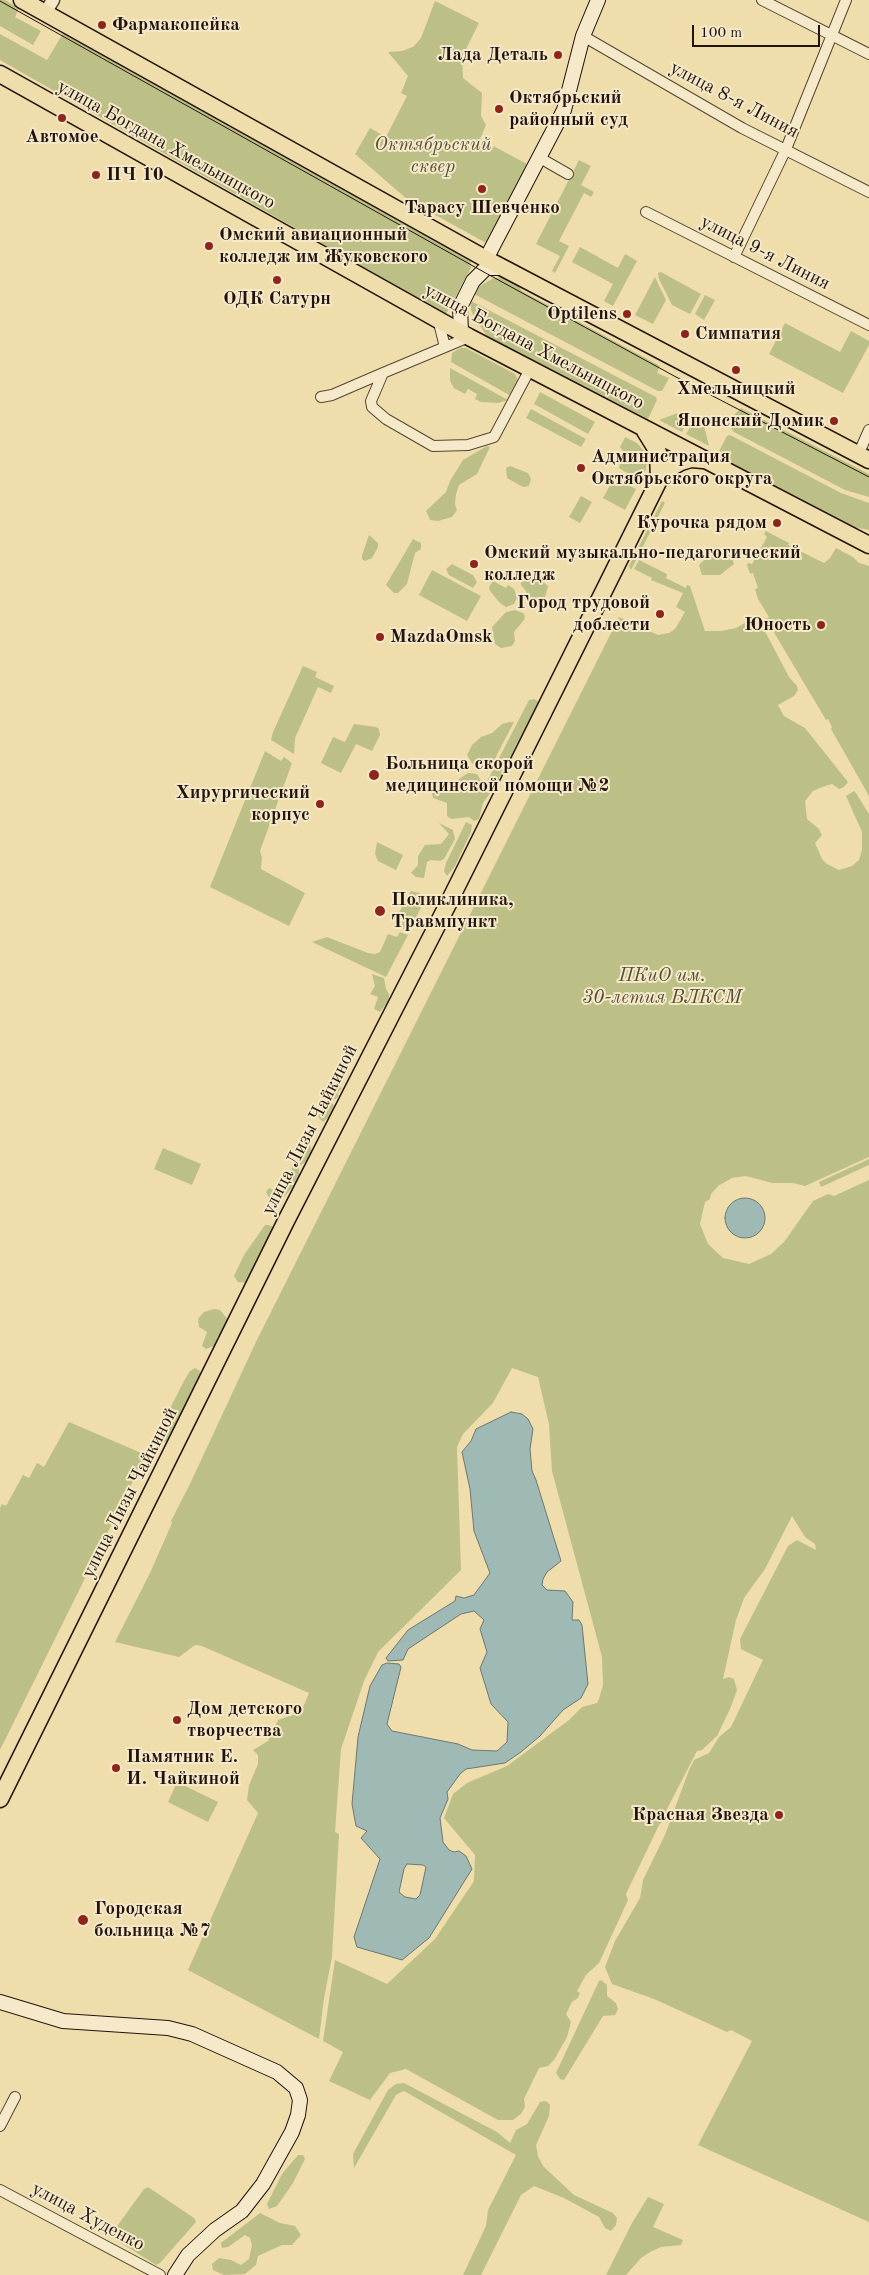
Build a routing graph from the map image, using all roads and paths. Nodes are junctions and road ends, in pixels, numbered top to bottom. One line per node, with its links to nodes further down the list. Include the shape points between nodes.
1 (22, 0): 5 (main road)
2 (598, 0): 6 (main road)
3 (762, 0): 7 (street)
4 (846, 0): 7 (street)
5 (49, 6): 16 (main road)
6 (583, 36): 10 (street, улица 8-я Линия, via 742,128); 11 (main road, via 566,104)
7 (833, 36): 8 (street); 10 (street)
8 (869, 54)
9 (0, 74): 18 (main road, улица Богдана Хмельницкого)
10 (786, 149): 13 (street, улица 8-я Линия); 15 (street)
11 (540, 158): 12 (street); 16 (main road)
12 (568, 174)
13 (869, 192)
14 (646, 212): 15 (street, улица 9-я Линия)
15 (734, 257): 19 (street, улица 9-я Линия)
16 (486, 258): 17 (main road)
17 (504, 268): 20 (main road, via 486,268 473,281 460,306); 27 (main road)
18 (438, 319): 20 (main road, улица Богдана Хмельницкого); 21 (street)
19 (869, 325)
20 (465, 334): 21 (street); 22 (main road, улица Богдана Хмельницкого)
21 (445, 347): 23 (street)
22 (530, 369): 23 (street, via 494,437 451,447 433,446 377,414 371,401); 25 (main road, улица Богдана Хмельницкого)
23 (383, 373): 24 (street)
24 (321, 397)
25 (645, 429): 28 (main road, улица Богдана Хмельницкого); 29 (main road, via 658,452)
26 (869, 430): 27 (street)
27 (863, 458)
28 (703, 460): 29 (main road, via 680,462); 30 (main road, улица Богдана Хмельницкого)
29 (659, 480): 31 (main road, улица Лизы Чайкиной)
30 (867, 542)
31 (0, 1799)
32 (1, 2002): 37 (main road, via 63,2021 160,2027 192,2034 277,2072 296,2088 300,2100 292,2132 262,2184 242,2211 188,2255)
33 (15, 2097): 34 (street)
34 (0, 2126)
35 (0, 2190): 36 (street, улица Худенко)
36 (160, 2275)
37 (175, 2275)

